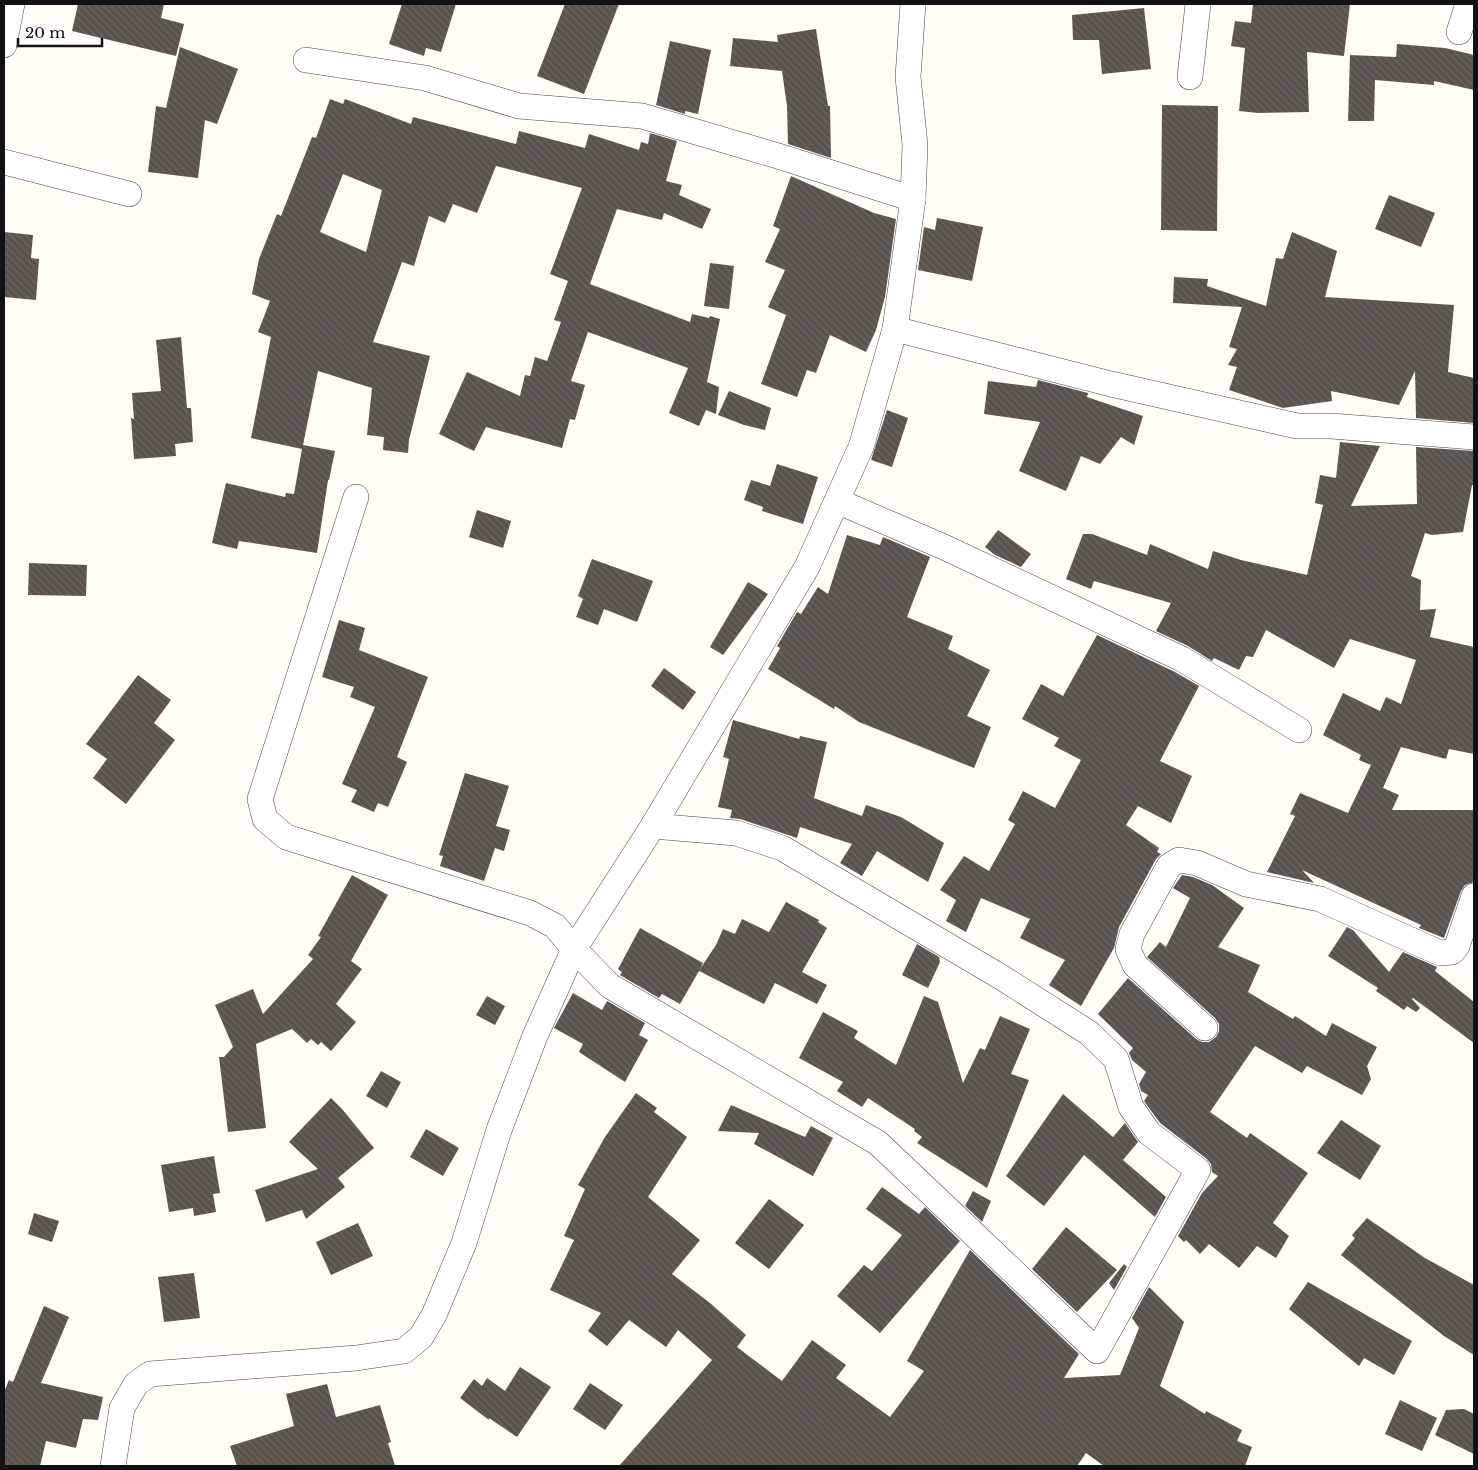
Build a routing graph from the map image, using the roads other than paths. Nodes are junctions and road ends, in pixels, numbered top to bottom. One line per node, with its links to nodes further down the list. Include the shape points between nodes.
1 (12, 4): 6 (street)
2 (914, 4): 11 (street, via 908,77 914,145)
3 (1198, 4): 8 (street)
4 (1468, 4): 5 (street)
5 (1460, 32)
6 (4, 45)
7 (306, 60): 11 (street, via 425,78 518,106 642,116)
8 (1190, 76)
9 (4, 162): 10 (street)
10 (129, 194)
11 (913, 199): 12 (street)
12 (895, 329): 13 (street, via 1111,384 1297,426); 15 (street, via 861,448)
13 (1474, 437)
14 (356, 498): 19 (street, via 260,800 265,819 286,837 530,913 555,926)
15 (837, 501): 16 (street, via 944,547 1182,659); 17 (street, via 808,567)
16 (1299, 730)
17 (653, 826): 19 (street); 19 (street, via 736,833 782,848 1001,977 1089,1033 1116,1059 1131,1107 1149,1133 1198,1170 1097,1350 878,1143 610,986)
18 (1474, 896): 20 (street, via 1458,946 1452,952 1440,953 1320,899 1246,884 1197,863 1180,860 1169,866 1132,934 1128,950 1135,965)
19 (574, 949): 21 (street, via 534,1036 502,1122 464,1243 434,1315 421,1337 404,1351 356,1358 150,1374 136,1384 122,1408)
20 (1205, 1028)
21 (113, 1466)

